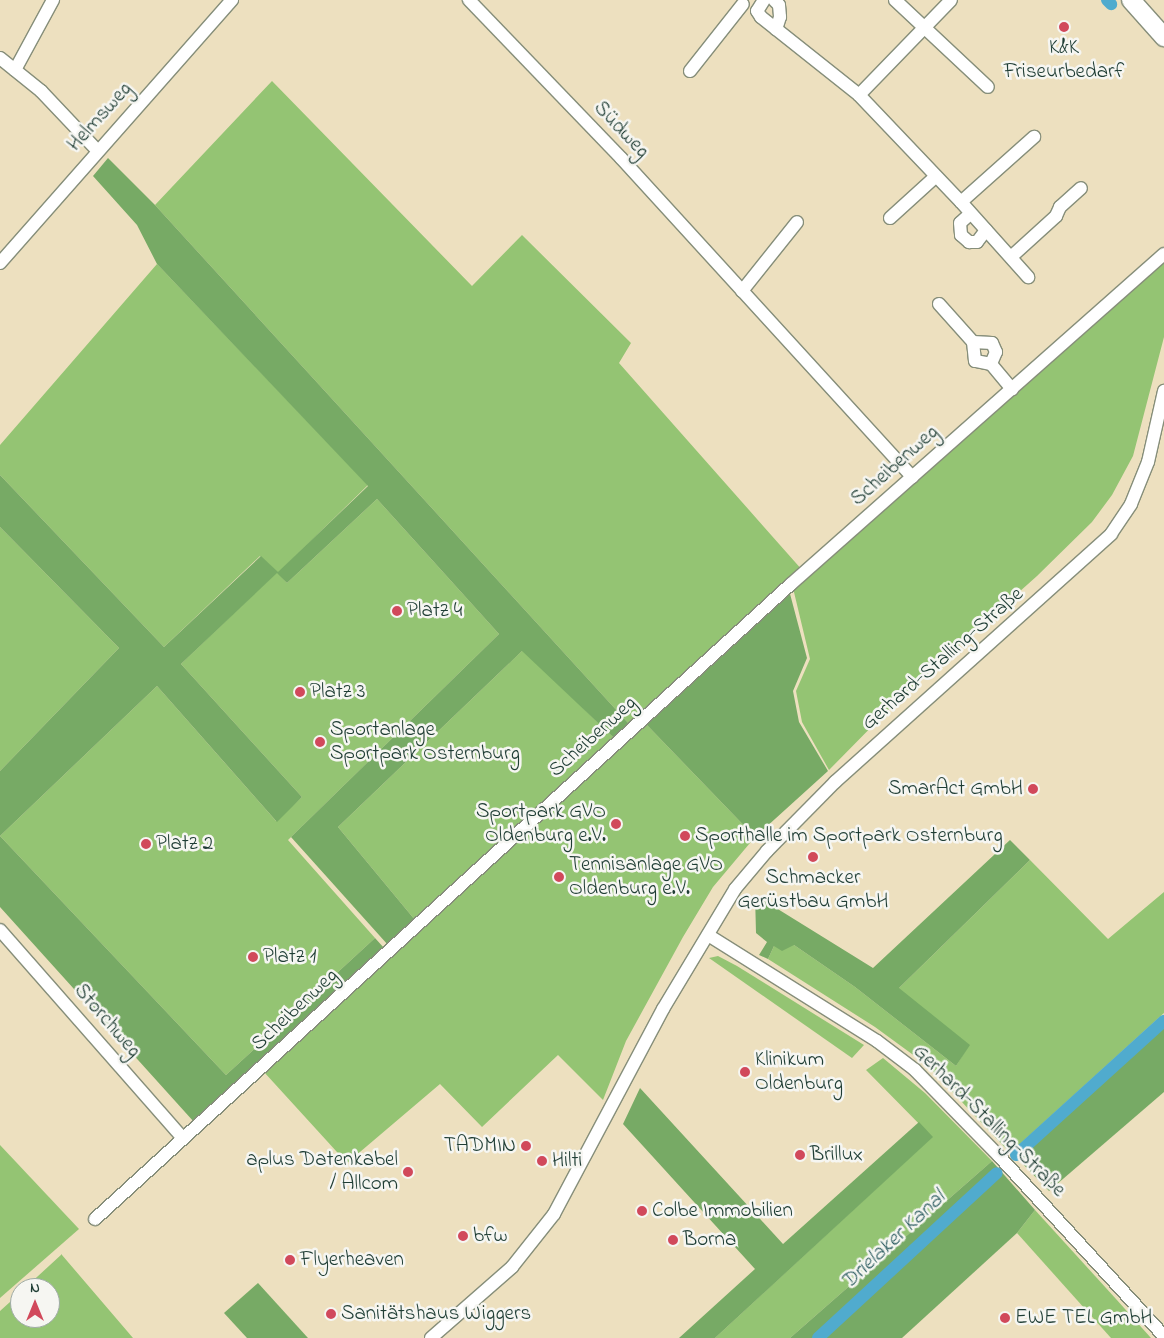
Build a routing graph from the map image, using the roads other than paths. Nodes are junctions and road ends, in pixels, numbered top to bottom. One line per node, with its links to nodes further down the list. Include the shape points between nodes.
1 (53, 0): 15 (street)
2 (232, 0): 20 (street, Helmsweg)
3 (469, 0): 32 (street, Südweg)
4 (764, 0): 10 (street)
5 (774, 0): 12 (street, via 780,11)
6 (895, 0): 11 (street)
7 (951, 0): 11 (street)
8 (1131, 0): 13 (street)
9 (740, 2): 10 (street); 16 (street)
10 (757, 11): 12 (street)
11 (925, 27): 17 (street); 18 (street)
12 (776, 29): 18 (street)
13 (1164, 37)
14 (0, 58): 15 (street)
15 (15, 70): 20 (street, via 41,91)
16 (690, 71)
17 (988, 87)
18 (859, 95): 21 (street)
19 (1034, 138): 23 (street)
20 (98, 150): 30 (street, Helmsweg)
21 (935, 177): 23 (street); 25 (street)
22 (1081, 188): 29 (street)
23 (961, 202): 24 (street)
24 (970, 214): 27 (street); 27 (street, via 960,223 961,234 969,242 977,242)
25 (890, 218)
26 (797, 222): 32 (street)
27 (986, 230): 29 (street)
28 (1164, 254): 36 (street, Scheibenweg)
29 (1011, 257): 31 (street)
30 (0, 262)
31 (1028, 277)
32 (742, 290): 38 (street, Südweg)
33 (939, 304): 34 (street)
34 (973, 342): 35 (street, via 975,361); 35 (street, via 992,343 996,352)
35 (990, 364): 36 (street)
36 (1012, 389): 38 (street, Scheibenweg)
37 (1164, 391): 40 (street, Gerhard-Stalling-Straße, via 1148,462 1131,504 1111,534 790,825 735,889)
38 (912, 477): 41 (street, Scheibenweg)
39 (0, 930): 41 (street, Storchweg)
40 (708, 935): 43 (street, Gerhard-Stalling-Straße, via 877,1041 915,1070 999,1156); 44 (street, Gerhard-Stalling-Straße, via 663,1009 554,1214 512,1267)
41 (183, 1138): 42 (street, Scheibenweg)
42 (96, 1219)
43 (1164, 1336)
44 (431, 1338)

